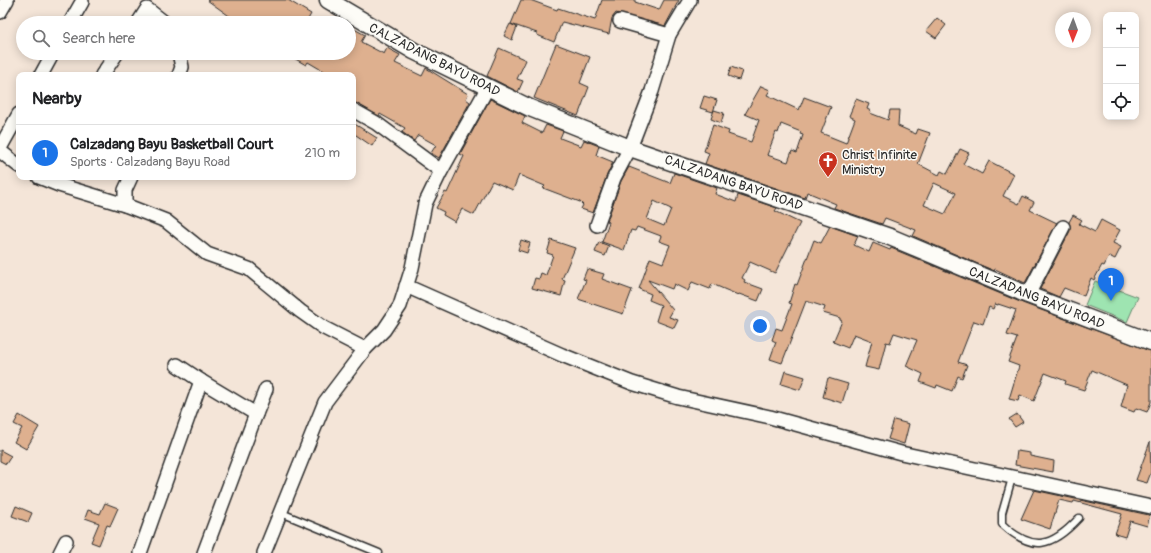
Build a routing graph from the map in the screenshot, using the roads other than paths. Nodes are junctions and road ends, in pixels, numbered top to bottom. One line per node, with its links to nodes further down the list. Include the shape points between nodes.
1 (7, 0): 5 (street)
2 (328, 0): 9 (street, CALZADANG BAYU ROAD)
3 (690, 0): 12 (street)
4 (82, 2): 6 (street)
5 (0, 12)
6 (74, 16)
7 (142, 16): 8 (street, via 147,9)
8 (156, 16)
9 (355, 16)
10 (356, 17): 19 (street, CALZADANG BAYU ROAD, via 414,51)
11 (620, 21): 12 (street)
12 (669, 35): 23 (street, via 652,91)
13 (49, 60): 16 (street)
14 (112, 60): 17 (street)
15 (180, 60): 18 (street, via 182,67)
16 (43, 72)
17 (104, 72)
18 (180, 72)
19 (488, 87): 23 (street, CALZADANG BAYU ROAD, via 530,108); 26 (street)
20 (356, 112): 26 (street, via 376,123)
21 (16, 119): 22 (street)
22 (0, 148)
23 (630, 148): 30 (street, via 614,178); 33 (street, CALZADANG BAYU ROAD, via 890,237)
24 (0, 151): 25 (street)
25 (16, 164)
26 (441, 171): 32 (street, via 425,204)
27 (46, 180): 29 (street)
28 (130, 180): 29 (street, via 125,190)
29 (125, 205): 35 (street, via 166,221 207,254 249,269 324,328)
30 (597, 225)
31 (1062, 227): 33 (street)
32 (406, 286): 35 (street, via 400,306 391,321); 40 (street, via 562,355 678,398 770,417 901,453)
33 (1028, 295): 34 (street, CALZADANG BAYU ROAD)
34 (1151, 342)
35 (365, 349): 42 (street, via 325,402)
36 (177, 365): 37 (street)
37 (201, 382): 39 (street); 44 (street)
38 (266, 389): 39 (street)
39 (256, 414): 45 (street)
40 (1012, 478): 41 (street); 43 (lane, via 1002,513 1002,524 1015,537 1045,544 1064,534)
41 (1151, 507)
42 (279, 512): 46 (street); 47 (lane)
43 (1079, 518)
44 (140, 553)
45 (204, 553)
46 (264, 553)
47 (379, 553)

